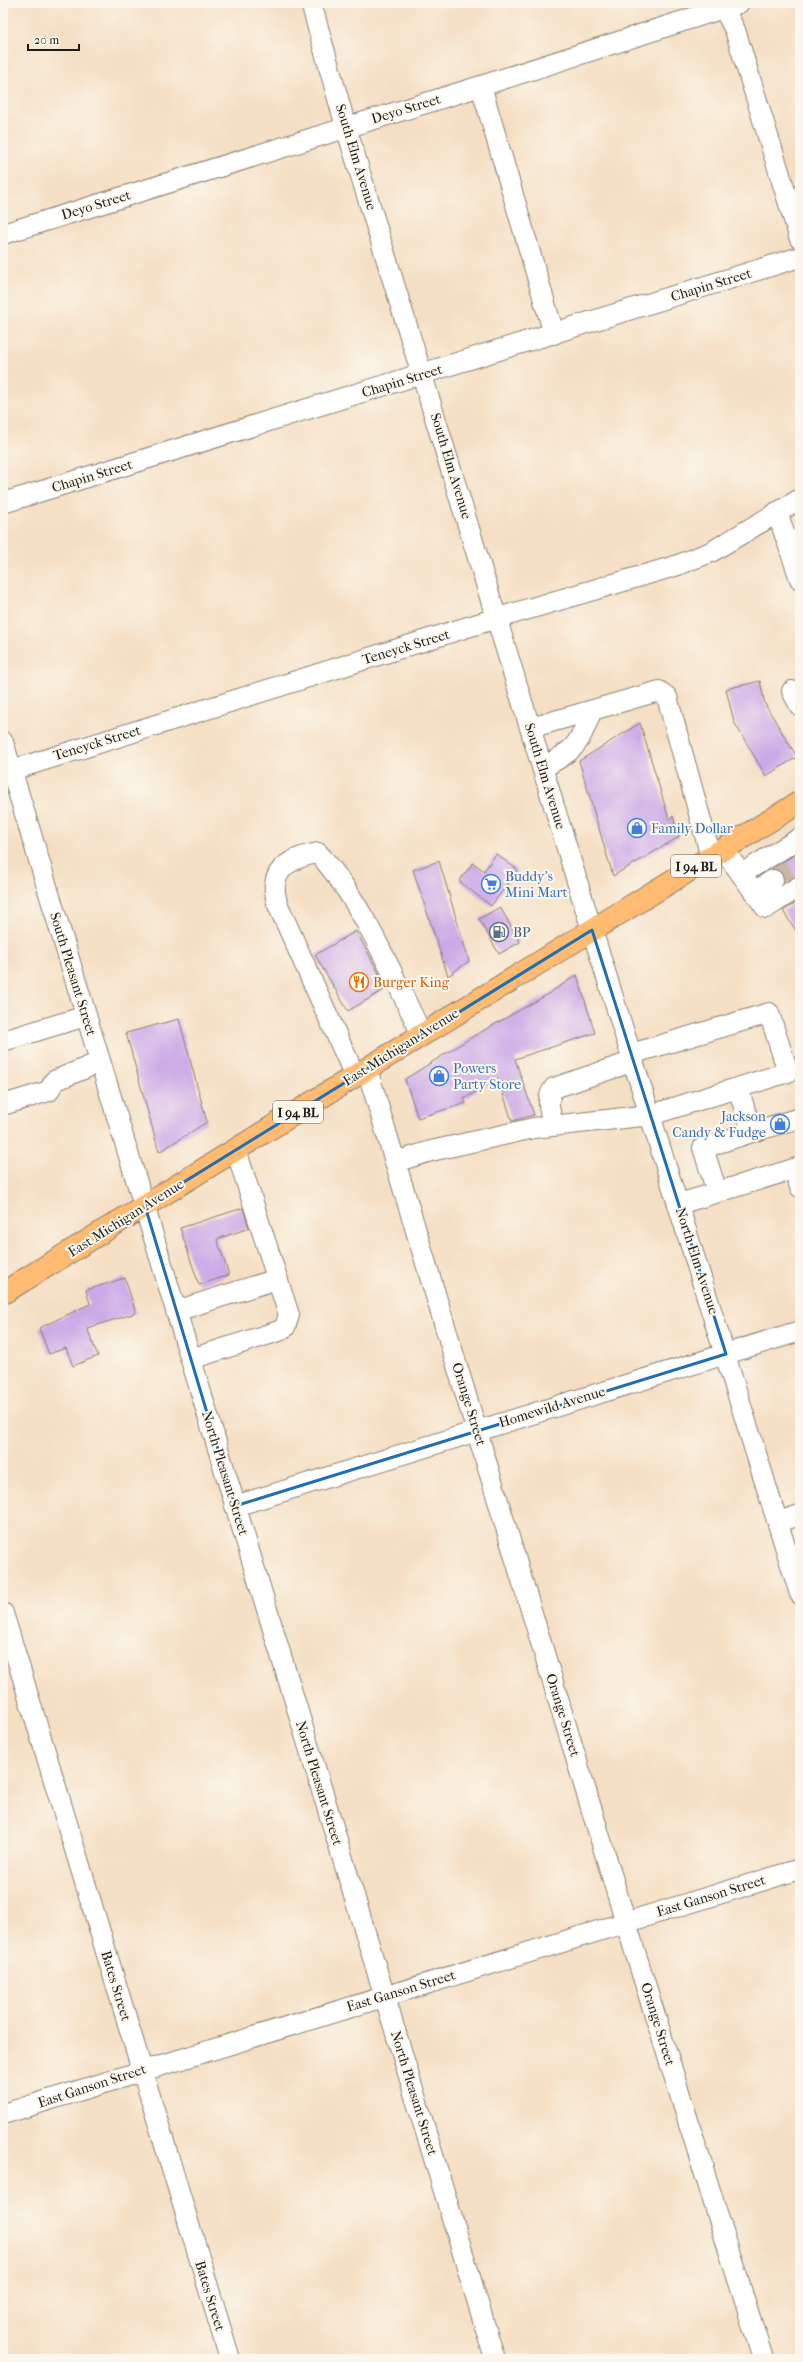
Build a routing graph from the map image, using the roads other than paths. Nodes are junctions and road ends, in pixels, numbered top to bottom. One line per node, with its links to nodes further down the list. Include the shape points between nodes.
1 (311, 3): 4 (street, South Elm Avenue)
2 (727, 5): 3 (street, Deyo Street); 6 (street)
3 (481, 86): 4 (street, Deyo Street); 8 (street)
4 (346, 127): 5 (street, Deyo Street); 9 (street, South Elm Avenue)
5 (3, 234)
6 (800, 239)
7 (800, 257): 8 (street, Chapin Street)
8 (554, 334): 9 (street, Chapin Street)
9 (424, 375): 11 (street, Chapin Street); 14 (street, South Elm Avenue)
10 (800, 499): 12 (street, Teneyck Street)
11 (3, 503)
12 (777, 512): 13 (street); 14 (street, Teneyck Street, via 711,552 675,566)
13 (800, 579)
14 (496, 618): 16 (street, South Elm Avenue); 19 (street, Teneyck Street)
15 (592, 710): 16 (street); 18 (street, via 579,742 569,753); 22 (street, via 659,691 667,697)
16 (530, 728): 18 (street, South Elm Avenue)
17 (3, 742): 19 (street, South Pleasant Street)
18 (542, 768): 27 (street, South Elm Avenue)
19 (7, 772): 28 (street, South Pleasant Street)
20 (800, 803): 22 (main road, East Michigan Avenue / I 94 BL)
21 (800, 838): 23 (street)
22 (717, 853): 23 (street); 27 (main road, East Michigan Avenue / I 94 BL)
23 (741, 874): 26 (street)
24 (773, 880): 26 (street)
25 (800, 886): 26 (street, via 766,908)
26 (754, 892)
27 (592, 930): 29 (main road, East Michigan Avenue / I 94 BL); 31 (street, North Elm Avenue)
28 (86, 1016): 30 (street); 32 (street, South Pleasant Street)
29 (422, 1035): 33 (main road, East Michigan Avenue / I 94 BL); 33 (street, Orange Street, via 380,950 337,873 318,853 301,855 281,868 275,884 277,903)
30 (3, 1041)
31 (632, 1058): 34 (street, via 769,1013 788,1072); 36 (street, North Elm Avenue); 38 (street, via 554,1088 549,1095)
32 (100, 1062): 35 (street, via 54,1081 49,1091); 45 (street, South Pleasant Street)
33 (361, 1073): 40 (main road, East Michigan Avenue / I 94 BL); 41 (street, Orange Street)
34 (738, 1088): 36 (street); 39 (street)
35 (3, 1105)
36 (651, 1115): 38 (street); 44 (street, North Elm Avenue)
37 (800, 1118): 39 (street)
38 (553, 1125): 41 (street, via 431,1151)
39 (752, 1132): 43 (street, via 703,1148)
40 (236, 1150): 45 (main road, East Michigan Avenue / I 94 BL); 46 (street)
41 (395, 1162): 52 (street, Orange Street)
42 (798, 1174): 43 (street)
43 (717, 1192): 44 (street)
44 (679, 1204): 50 (street, North Elm Avenue)
45 (145, 1206): 47 (main road, East Michigan Avenue / I 94 BL); 48 (street, North Pleasant Street)
46 (277, 1279): 48 (street); 51 (street, via 289,1315 285,1327 279,1332)
47 (3, 1293)
48 (176, 1311): 51 (street, North Pleasant Street)
49 (800, 1331): 50 (street, Homewild Avenue)
50 (726, 1354): 52 (street, Homewild Avenue); 55 (street, North Elm Avenue)
51 (191, 1360): 53 (street, North Pleasant Street)
52 (477, 1430): 53 (street, Homewild Avenue); 59 (street, Orange Street)
53 (236, 1506): 60 (street, North Pleasant Street)
54 (800, 1515): 55 (street)
55 (778, 1522): 56 (street, North Elm Avenue)
56 (800, 1594)
57 (3, 1613): 61 (street, Bates Street)
58 (800, 1869): 59 (street, East Ganson Street)
59 (626, 1923): 60 (street, East Ganson Street); 65 (street, Orange Street)
60 (384, 1996): 61 (street, East Ganson Street); 64 (street, North Pleasant Street)
61 (141, 2070): 62 (street, East Ganson Street); 63 (street, Bates Street)
62 (3, 2114)
63 (230, 2359)
64 (495, 2359)
65 (763, 2359)

